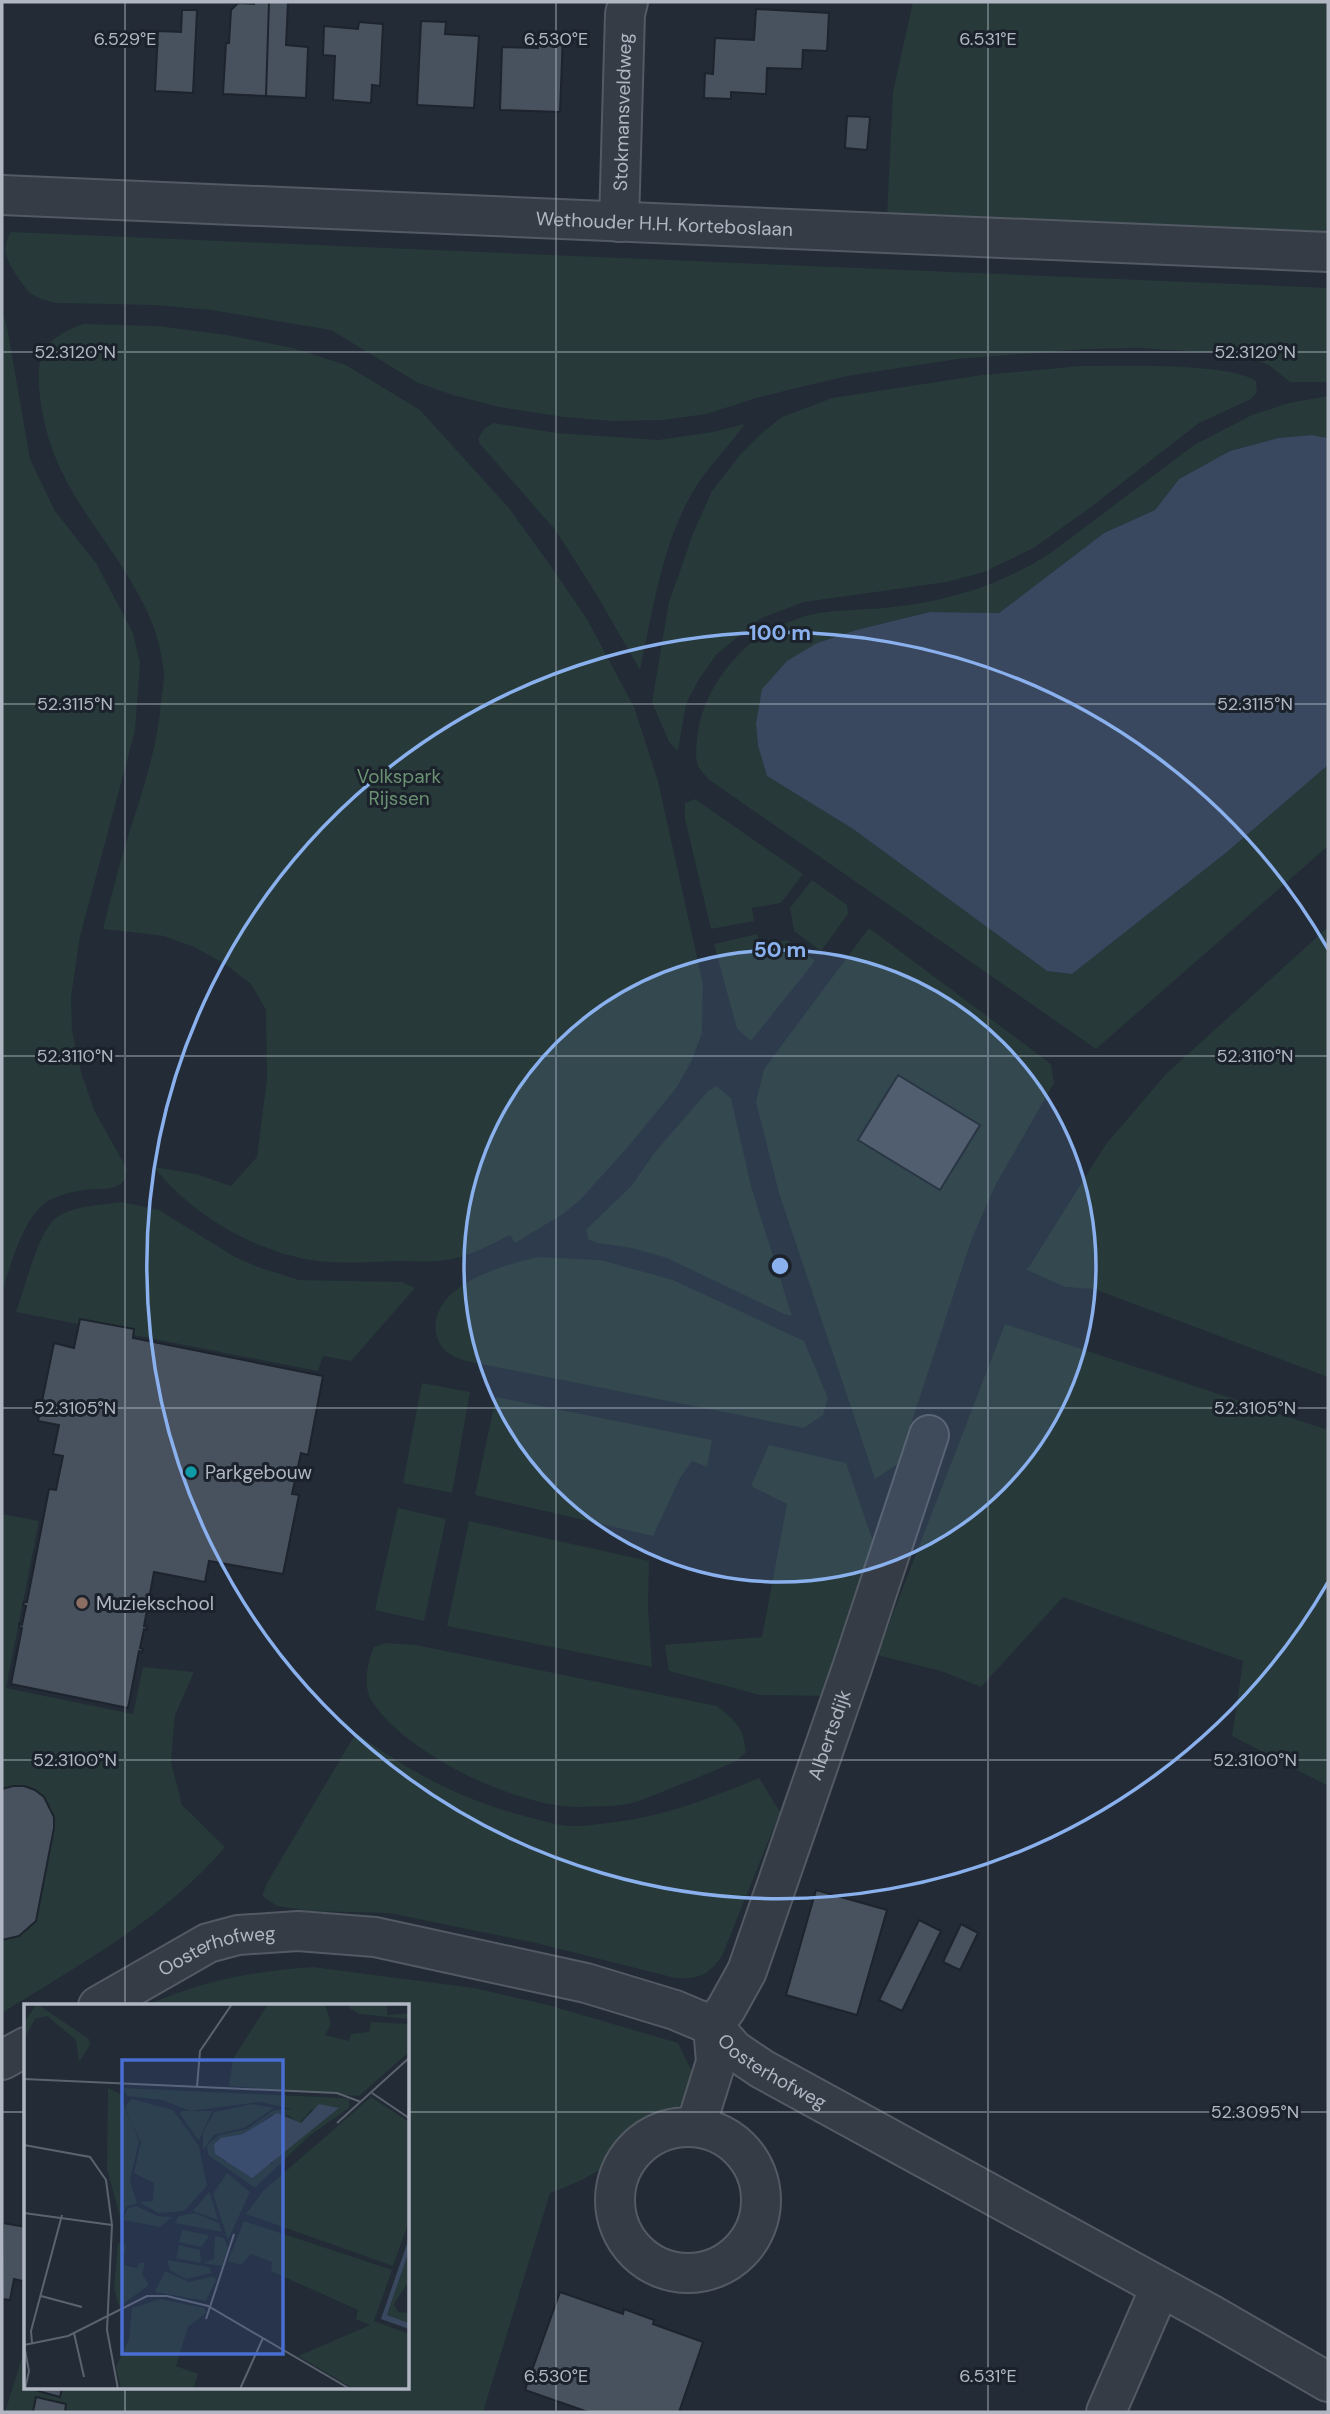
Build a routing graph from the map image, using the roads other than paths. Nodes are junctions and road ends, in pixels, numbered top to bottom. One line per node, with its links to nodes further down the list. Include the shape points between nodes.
1 (628, 2): 3 (street, Stokmansveldweg)
2 (2, 195): 3 (street, Wethouder H.H. Korteboslaan)
3 (619, 222): 4 (street, Wethouder H.H. Korteboslaan)
4 (1328, 252)
5 (929, 1435): 7 (street, Albertsdijk, via 747,1971)
6 (101, 2004): 7 (street, Oosterhofweg, via 208,1942 298,1931 375,1937 506,1964 675,2010)
7 (713, 2026): 10 (street, via 716,2062); 11 (street, Oosterhofweg, via 734,2050 762,2069)
8 (24, 2047): 9 (street)
9 (2, 2060)
10 (696, 2126)
11 (1160, 2288): 12 (street, Oosterhofweg); 13 (street)
12 (1328, 2382)
13 (1106, 2412)

